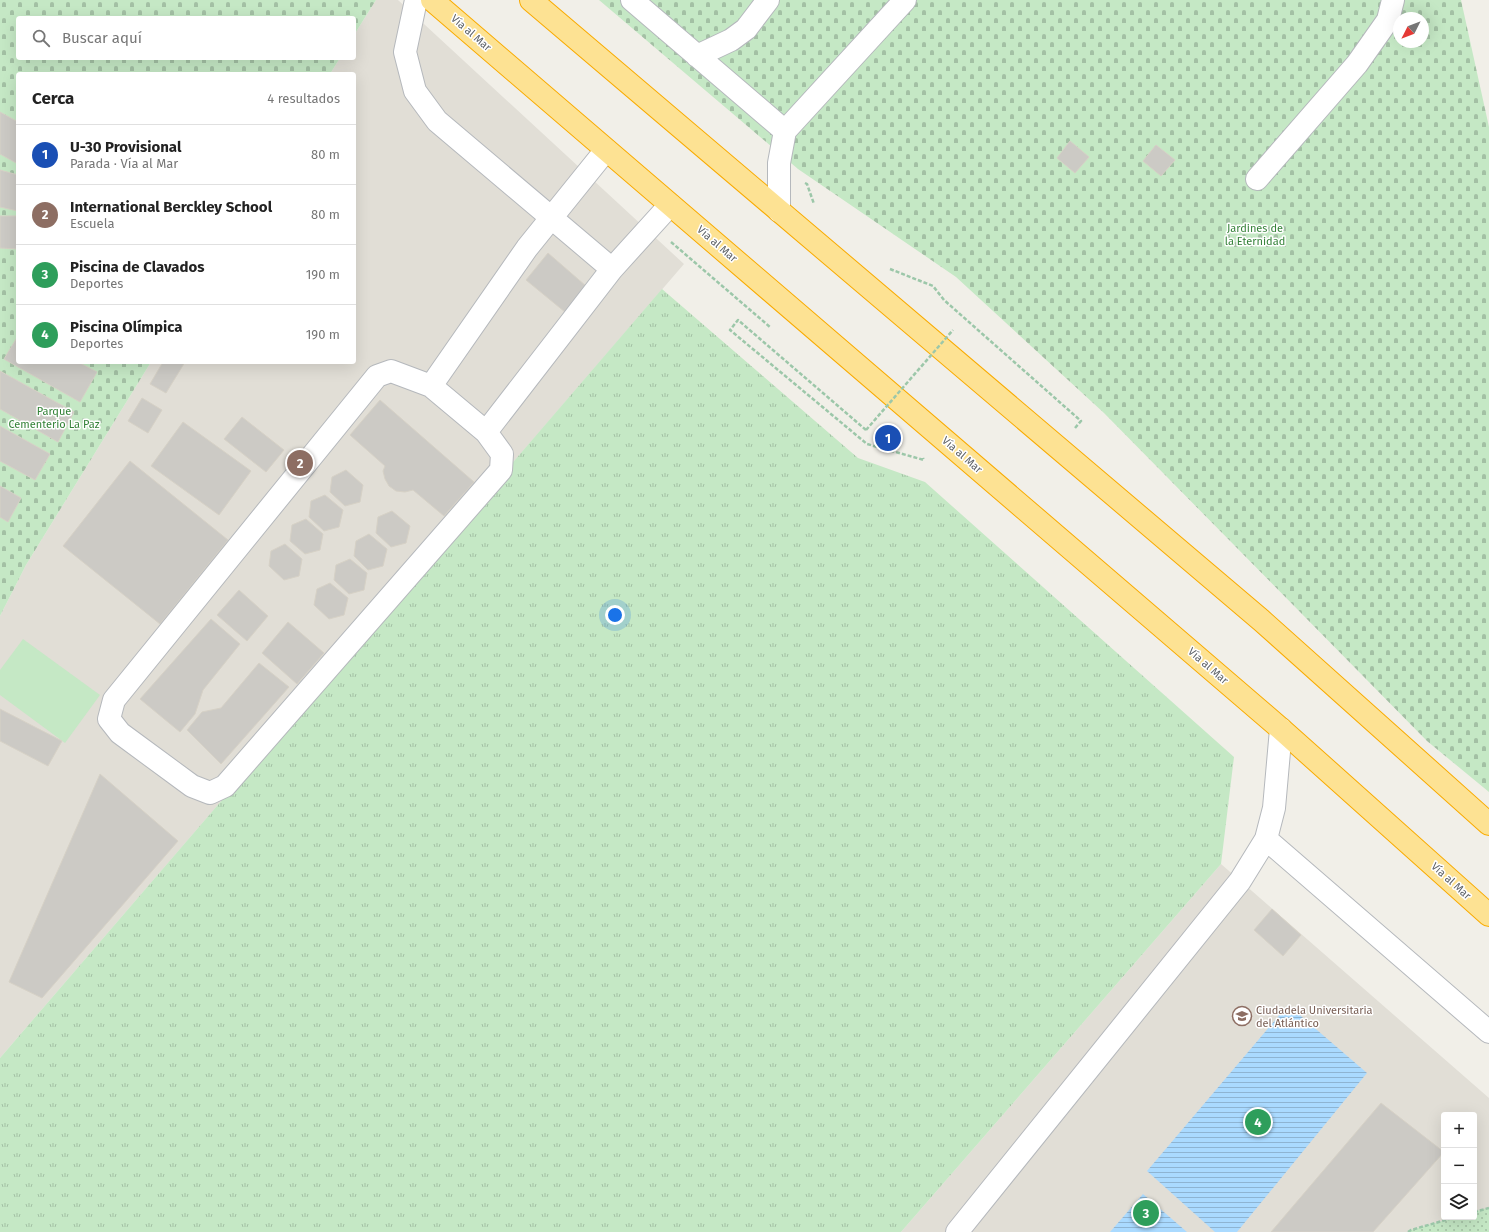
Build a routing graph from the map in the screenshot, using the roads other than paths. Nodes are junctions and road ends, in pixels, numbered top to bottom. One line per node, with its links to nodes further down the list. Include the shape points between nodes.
1 (416, 0): 14 (lane, via 405,52 415,91 437,121)
2 (432, 0): 10 (highway, Vía al Mar)
3 (531, 0): 13 (highway)
4 (632, 0): 8 (lane)
5 (768, 0): 8 (lane, via 746,29 731,40)
6 (905, 0): 9 (lane)
7 (1393, 0): 11 (lane, via 1388,20 1357,64)
8 (697, 56): 9 (lane)
9 (785, 131): 13 (lane, via 778,163)
10 (606, 150): 12 (highway, Vía al Mar); 14 (lane)
11 (1257, 179)
12 (670, 205): 15 (lane); 18 (highway, Vía al Mar)
13 (779, 211): 19 (highway, via 1261,620)
14 (552, 218): 15 (lane); 16 (lane, via 527,248)
15 (612, 269): 17 (lane)
16 (431, 386): 17 (lane); 17 (lane, via 391,371 377,376 114,700 109,719 120,733 192,786 210,793 225,786 501,470 502,454)
17 (486, 432)
18 (1281, 728): 20 (lane, via 1274,808); 21 (highway, Vía al Mar)
19 (1489, 824)
20 (1266, 839): 22 (lane); 23 (lane, via 1240,881)
21 (1489, 915)
22 (1489, 1032)
23 (957, 1232)

